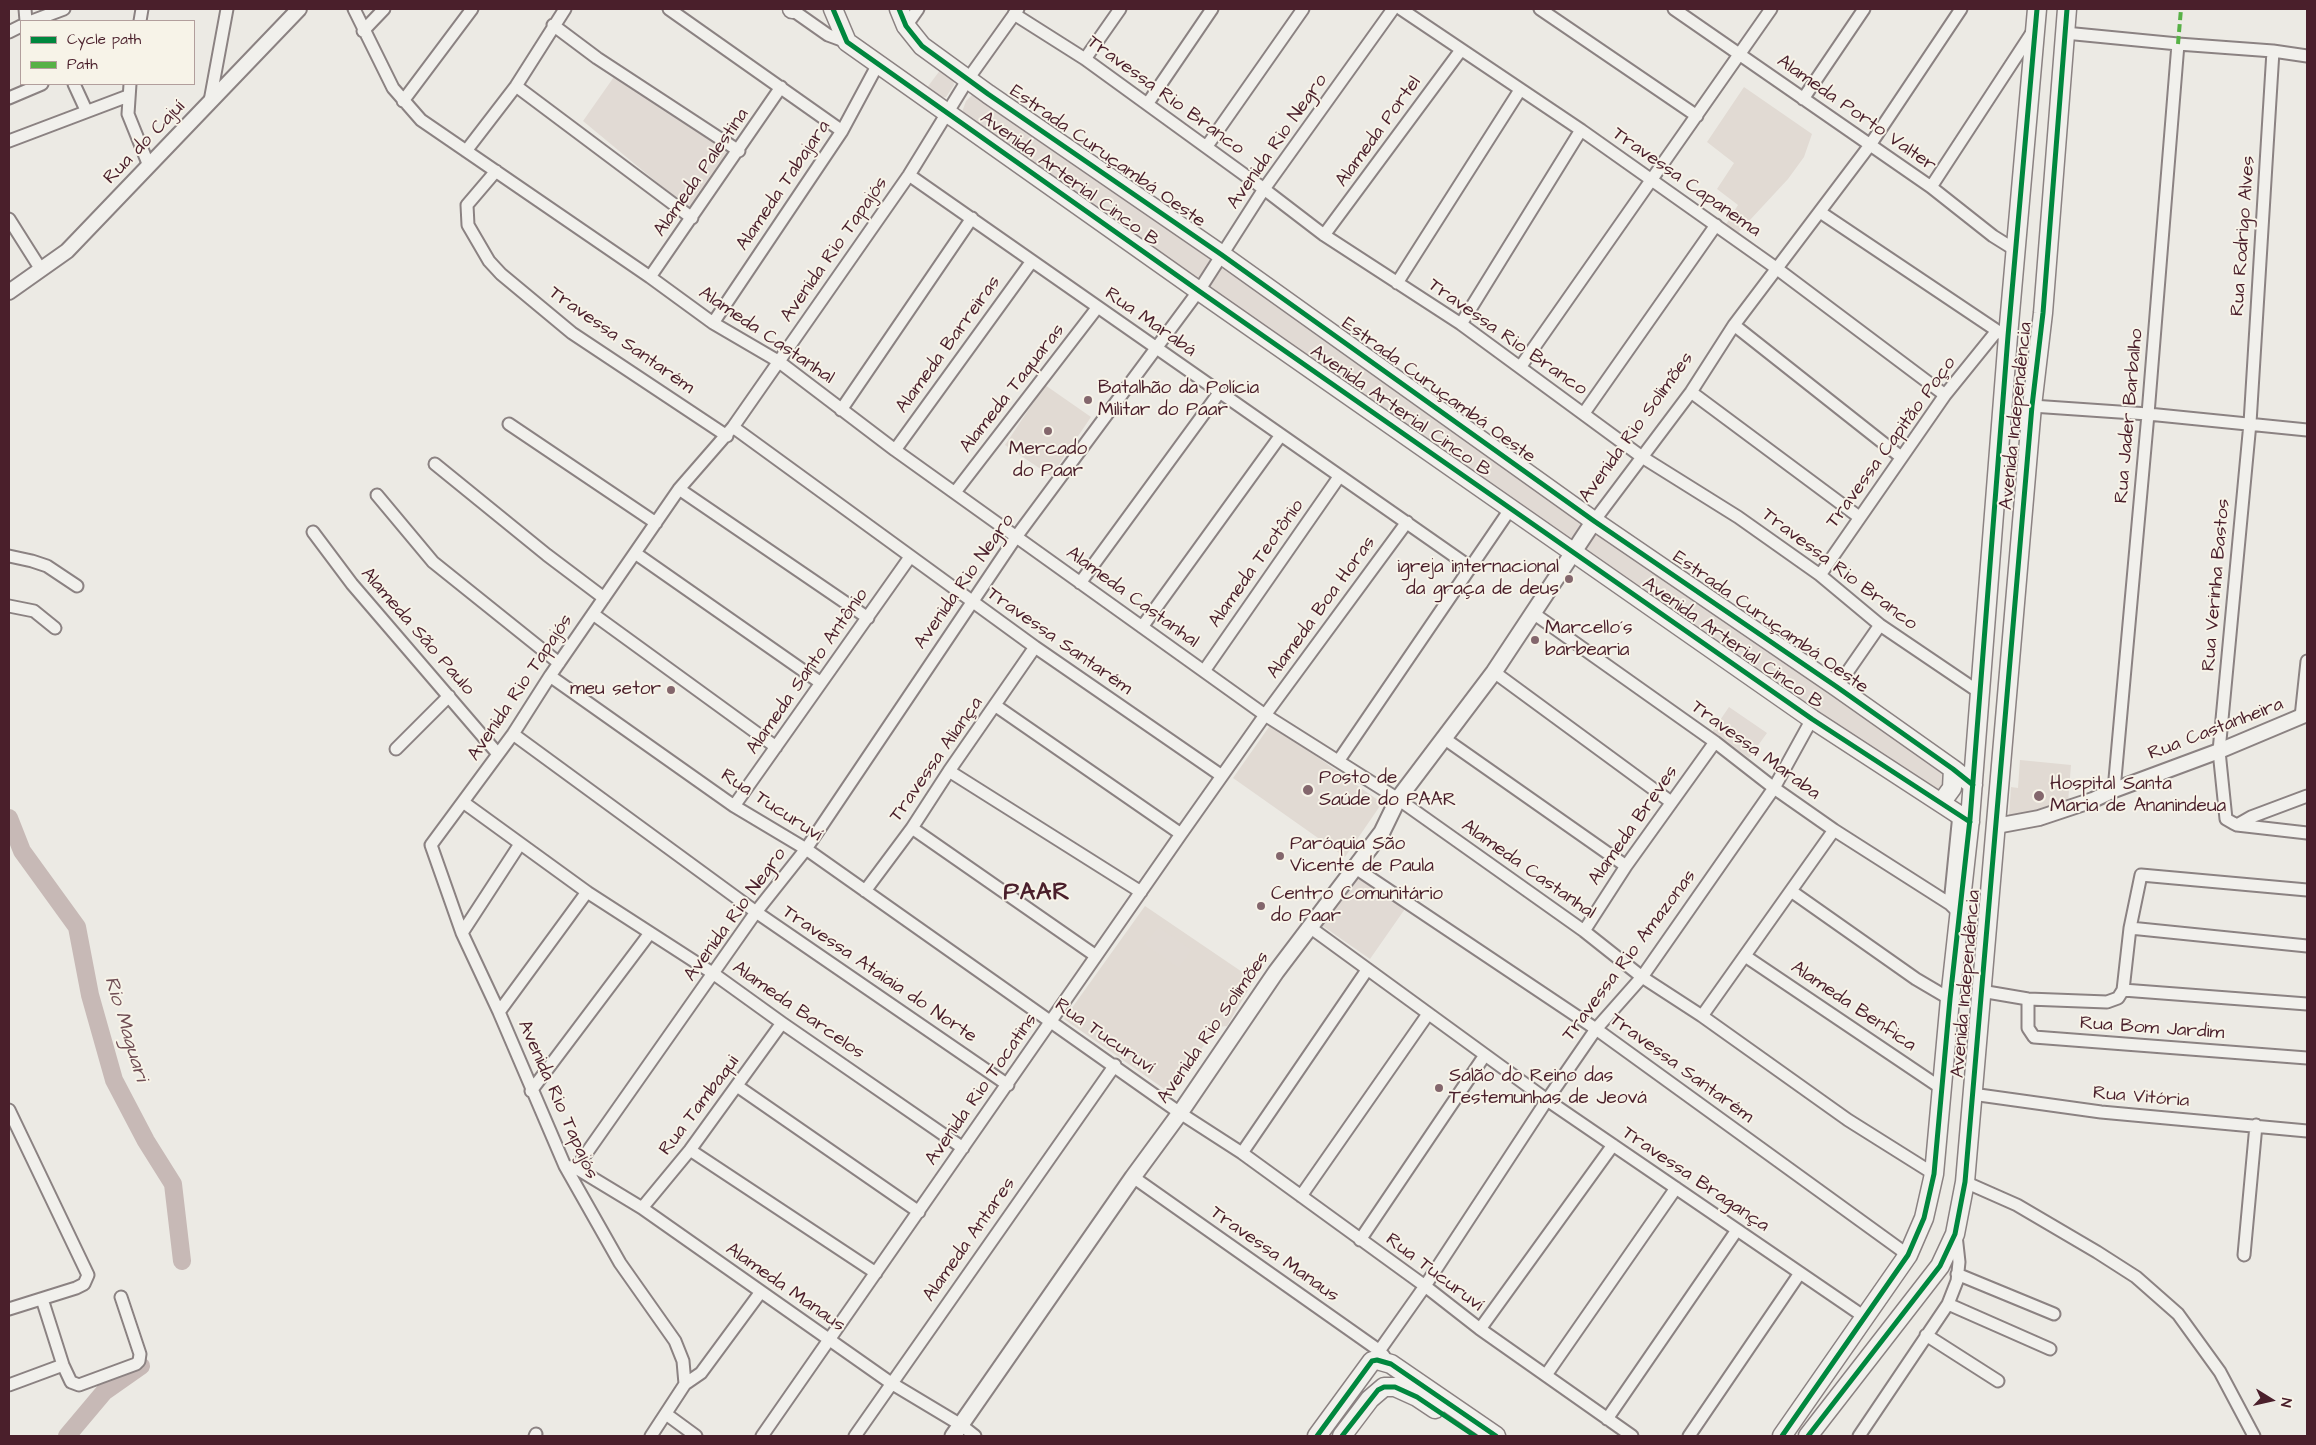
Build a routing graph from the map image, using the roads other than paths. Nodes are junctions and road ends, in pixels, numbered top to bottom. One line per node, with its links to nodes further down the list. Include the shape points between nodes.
1 (64, 9): 26 (street)
2 (227, 9): 50 (street)
3 (298, 9): 50 (street, Rua do Cajuí)
4 (354, 9): 30 (street, Alameda Castanhal)
5 (384, 9): 30 (street)
6 (472, 9): 51 (street)
7 (565, 9): 27 (street)
8 (669, 9): 45 (street)
9 (792, 9): 32 (street, via 828,35)
10 (833, 9): 32 (main road)
11 (899, 9): 28 (main road, Estrada Curuçambá Oeste)
12 (918, 9): 28 (street)
13 (1120, 9): 38 (street)
14 (1212, 9): 52 (street)
15 (1304, 9): 60 (street)
16 (1393, 9): 68 (street, Avenida Rio Negro)
17 (1401, 9): 34 (street, Travessa Capanema)
18 (1540, 9): 55 (street)
19 (1674, 9): 36 (street, Alameda Porto Valter)
20 (1770, 9): 36 (street)
21 (1864, 9): 49 (street)
22 (1961, 9): 59 (street, Avenida Rio Solimões)
23 (2038, 9): 29 (main road, Avenida Independência)
24 (2067, 9): 31 (main road, Avenida Independência)
25 (1016, 12): 38 (street, Travessa Rio Branco); 40 (street, Avenida Rio Tapajós)
26 (35, 20)
27 (553, 25): 44 (street); 62 (street)
28 (906, 26): 40 (main road, Estrada Curuçambá Oeste, via 922,46)
29 (2036, 27): 67 (street); 75 (main road, Avenida Independência)
30 (363, 31): 51 (street, Alameda Castanhal)
31 (2065, 33): 33 (street); 95 (main road, Avenida Independência, via 2043,313)
32 (847, 42): 39 (main road, Avenida Arterial Cinco B)
33 (2178, 44): 35 (street); 98 (street, Rua Jader Barbalho)
34 (1461, 50): 46 (street, Travessa Capanema); 74 (street, Alameda Portel)
35 (2273, 51): 37 (street); 99 (street, Rua Rodrigo Alves)
36 (1738, 54): 49 (street, Alameda Porto Valter); 55 (street)
37 (2307, 56)
38 (1086, 59): 52 (street, Travessa Rio Branco)
39 (878, 64): 54 (main road, Avenida Arterial Cinco B); 57 (street, Alameda Tabajara)
40 (968, 79): 54 (street, Avenida Rio Tapajós); 76 (main road, Estrada Curuçambá Oeste)
41 (74, 85): 53 (street)
42 (130, 85): 47 (street)
43 (29, 86): 48 (street)
44 (516, 86): 61 (street); 70 (street)
45 (781, 87): 57 (street); 62 (street, Alameda Palestina)
46 (1520, 90): 56 (street, Travessa Capanema); 81 (street)
47 (128, 96): 53 (street); 63 (street, via 128,114)
48 (9, 98)
49 (1802, 98): 59 (street, Alameda Porto Valter)
50 (210, 102): 63 (street, Rua do Cajuí)
51 (403, 102): 61 (street, Alameda Castanhal, via 421,120)
52 (1148, 103): 60 (street, Travessa Rio Branco)
53 (86, 110): 58 (street)
54 (950, 113): 65 (street, Avenida Rio Tapajós); 82 (main road, Avenida Arterial Cinco B)
55 (1697, 116): 66 (street)
56 (1581, 130): 66 (street, Travessa Capanema); 86 (street)
57 (842, 131): 85 (street, Alameda Tabajara)
58 (9, 141)
59 (1870, 145): 67 (street, Alameda Porto Valter); 69 (street, Avenida Rio Solimões)
60 (1207, 146): 68 (street, Travessa Rio Branco)
61 (466, 151): 64 (street, Alameda Castanhal)
62 (739, 151): 70 (street, Alameda Palestina)
63 (149, 166): 78 (street, Rua do Cajuí, via 67,251)
64 (496, 171): 80 (street, Alameda Castanhal); 102 (street, Travessa Santarém, via 467,205 466,216 489,261 500,274 572,333)
65 (909, 175): 71 (street, Rua Marabá); 90 (street, Avenida Rio Tapajós)
66 (1649, 180): 73 (street, Travessa Capanema); 91 (street)
67 (1931, 187): 75 (street, Alameda Porto Valter)
68 (1264, 189): 74 (street, Travessa Rio Branco); 76 (street, Avenida Rio Negro)
69 (1820, 212): 79 (street, Avenida Rio Solimões); 88 (street)
70 (692, 218): 80 (street, Alameda Palestina)
71 (972, 218): 77 (street, Rua Marabá); 96 (street)
72 (9, 219): 78 (street)
73 (1716, 225): 79 (street, Travessa Capanema); 97 (street)
74 (1324, 235): 81 (street, Travessa Rio Branco)
75 (2017, 251): 88 (main road, Avenida Independência)
76 (1222, 255): 82 (street, Avenida Rio Negro); 114 (main road, Estrada Curuçambá Oeste)
77 (1032, 261): 84 (street, Rua Marabá); 104 (street, Alameda Barreiras)
78 (40, 268): 83 (street, Rua do Cajuí)
79 (1776, 268): 87 (street, Avenida Rio Solimões); 94 (street, Travessa Capanema)
80 (650, 277): 85 (street, Alameda Castanhal)
81 (1397, 283): 86 (street, Travessa Rio Branco)
82 (1199, 291): 89 (street, Avenida Rio Negro); 112 (main road, Avenida Arterial Cinco B)
83 (9, 292)
84 (1097, 308): 89 (street, Rua Marabá); 110 (street, Alameda Taquaras)
85 (713, 323): 90 (street, Alameda Castanhal)
86 (1461, 324): 91 (street, Travessa Rio Branco)
87 (1734, 325): 92 (street, Avenida Rio Solimões); 106 (street)
88 (2002, 334): 94 (street, Travessa Capitão Poço); 144 (main road, Avenida Independência)
89 (1157, 348): 93 (street, Rua Marabá); 118 (street, Avenida Rio Negro)
90 (778, 361): 96 (street, Alameda Castanhal); 102 (street, Avenida Rio Tapajós)
91 (1520, 366): 97 (street, Travessa Rio Branco)
92 (1691, 392): 105 (street, Avenida Rio Solimões); 113 (street)
93 (1219, 393): 103 (street, Rua Marabá); 125 (street)
94 (1945, 395): 106 (street, Travessa Capitão Poço)
95 (2032, 406): 98 (street); 172 (main road, Avenida Independência)
96 (841, 410): 104 (street, Alameda Castanhal)
97 (1584, 413): 105 (street, Travessa Rio Branco)
98 (2148, 414): 99 (street); 163 (street, Rua Jader Barbalho)
99 (2250, 423): 101 (street); 155 (street, Rua Verinha Bastos)
100 (510, 424): 116 (street)
101 (2307, 430)
102 (730, 432): 109 (street, Avenida Rio Tapajós); 122 (street, Travessa Santarém)
103 (1281, 435): 108 (street, Rua Marabá); 134 (street)
104 (895, 450): 110 (street, Alameda Castanhal)
105 (1642, 457): 114 (street, Avenida Rio Solimões); 124 (street, Travessa Rio Branco, via 1738,517)
106 (1901, 457): 113 (street, Travessa Capitão Poço)
107 (435, 464): 127 (street)
108 (1339, 477): 115 (street, Rua Marabá); 139 (street, Alameda Teotônio)
109 (679, 489): 116 (street, Avenida Rio Tapajós); 132 (street)
110 (956, 492): 118 (street, Alameda Castanhal)
111 (377, 495): 138 (street, via 433,562)
112 (1511, 508): 119 (main road, Avenida Arterial Cinco B); 123 (street)
113 (1859, 517): 124 (street, Travessa Capitão Poço)
114 (1594, 521): 119 (main road, Avenida Rio Solimões); 143 (main road, Estrada Curuçambá Oeste)
115 (1407, 522): 123 (street, Rua Marabá); 147 (street, Alameda Boa Horas)
116 (656, 523): 120 (street, Avenida Rio Tapajós)
117 (313, 532): 145 (street, Alameda São Paulo, via 352,584)
118 (1016, 537): 125 (street, Alameda Castanhal); 128 (street, Avenida Rio Negro)
119 (1573, 551): 130 (main road, Avenida Rio Solimões); 149 (main road, Avenida Arterial Cinco B)
120 (635, 553): 127 (street, Avenida Rio Tapajós); 142 (street)
121 (9, 556): 126 (street, via 47,566)
122 (910, 557): 128 (street, Travessa Santarém); 132 (street, Alameda Santo Antônio)
123 (1470, 567): 157 (street)
124 (1820, 575): 133 (street, Travessa Rio Branco)
125 (1080, 583): 134 (street, Alameda Castanhal)
126 (77, 586)
127 (604, 598): 131 (street, Avenida Rio Tapajós)
128 (971, 601): 136 (street, Travessa Santarém); 178 (street, Avenida Rio Negro)
129 (9, 606): 135 (street, via 34,611)
130 (1533, 613): 140 (main road, Avenida Rio Solimões); 152 (street, Travessa Maraba)
131 (593, 614): 138 (street, Avenida Rio Tapajós); 153 (street)
132 (868, 618): 142 (street, Alameda Santo Antônio)
133 (1880, 625): 143 (street); 144 (street, Travessa Rio Branco)
134 (1142, 627): 139 (street, Alameda Castanhal)
135 (55, 628)
136 (1035, 647): 146 (street, Travessa Aliança); 160 (street, Travessa Santarém)
137 (2307, 661): 148 (street)
138 (558, 663): 141 (street, Avenida Rio Tapajós)
139 (1204, 671): 147 (street, Alameda Castanhal)
140 (1494, 672): 151 (main road, Avenida Rio Solimões); 167 (street)
141 (550, 676): 150 (street, Avenida Rio Tapajós); 169 (street, Rua Tucuruví)
142 (821, 683): 153 (street, Alameda Santo Antônio)
143 (1836, 687): 158 (main road, Estrada Curuçambá Oeste)
144 (1979, 692): 161 (main road, Avenida Independência)
145 (449, 696): 154 (street); 156 (street, Alameda São Paulo)
146 (996, 706): 159 (street, Travessa Aliança); 176 (street)
147 (1265, 715): 157 (street, Alameda Castanhal); 160 (street, Avenida Rio Tocatins)
148 (2304, 716): 155 (street, Rua Castanheira)
149 (1812, 719): 162 (street, Travessa Rio Amazonas); 168 (main road, Avenida Arterial Cinco B)
150 (513, 734): 156 (street, Avenida Rio Tapajós); 187 (street, Travessa Ataiaia do Norte)
151 (1445, 739): 165 (main road, Avenida Rio Solimões); 179 (street)
152 (1715, 742): 162 (street, Travessa Maraba); 167 (street, Alameda Breves)
153 (776, 747): 169 (street, Alameda Santo Antônio)
154 (396, 749)
155 (2219, 751): 163 (street, Rua Castanheira); 171 (street, Rua Verinha Bastos, via 2226,819)
156 (498, 754): 166 (street, Avenida Rio Tapajós)
157 (1338, 760): 165 (street, Alameda Castanhal)
158 (1953, 769): 161 (main road, Estrada Curuçambá Oeste); 168 (main road, via 1952,788)
159 (949, 771): 173 (street, Travessa Aliança); 185 (street)
160 (1222, 776): 176 (street, Avenida Rio Tocatins)
161 (1973, 786): 170 (main road, Avenida Independência)
162 (1774, 788): 174 (street, Travessa Maraba); 199 (street, Travessa Rio Amazonas)
163 (2114, 790): 172 (street, Rua Castanheira, via 2039,818)
164 (2307, 796): 171 (street)
165 (1398, 799): 180 (main road, Avenida Rio Solimões, via 1382,832); 191 (street, Alameda Castanhal)
166 (463, 802): 177 (street, Alameda Barcelos); 192 (street, Avenida Rio Tapajós, via 431,845)
167 (1671, 802): 179 (street, Alameda Breves)
168 (1941, 803): 170 (main road, Avenida Arterial Cinco B)
169 (734, 806): 178 (street, Rua Tucuruví)
170 (1965, 818): 186 (main road, Avenida Independência)
171 (2237, 825): 175 (street)
172 (1996, 826): 188 (main road, Avenida Independência)
173 (912, 828): 182 (street, Travessa Aliança); 195 (street)
174 (1834, 830): 183 (street); 186 (street, Travessa Maraba)
175 (2307, 833)
176 (1180, 834): 185 (street, Avenida Rio Tocatins)
177 (520, 844): 184 (street, Alameda Barcelos); 192 (street)
178 (806, 849): 182 (street, Rua Tucuruví); 187 (street, Avenida Rio Negro)
179 (1626, 866): 191 (street, Alameda Breves)
180 (1354, 867): 189 (main road, Avenida Rio Solimões); 210 (street, Travessa Santarém)
181 (2307, 890): 190 (street, via 2141,874)
182 (865, 891): 208 (street, Rua Tucuruví)
183 (1791, 891): 196 (street); 202 (street, via 1916,979)
184 (587, 892): 193 (street, Alameda Barcelos); 205 (street)
185 (1141, 892): 195 (street, Avenida Rio Tocatins)
186 (1955, 908): 188 (main road, via 1972,926); 202 (main road, Avenida Independência)
187 (756, 912): 198 (street, Avenida Rio Negro); 214 (street, Travessa Ataiaia do Norte)
188 (1988, 925): 201 (main road, Avenida Independência)
189 (1311, 928): 197 (street, Travessa Bragança); 221 (main road, Avenida Rio Solimões, via 1276,972)
190 (2130, 928): 194 (street); 200 (street)
191 (1584, 931): 199 (street, Alameda Castanhal)
192 (462, 933): 205 (street, Avenida Rio Tapajós)
193 (650, 933): 198 (street, Alameda Barcelos); 217 (street)
194 (2307, 946)
195 (1096, 956): 208 (street, Avenida Rio Tocatins)
196 (1745, 956): 207 (street); 216 (street, Alameda Benfica)
197 (1367, 970): 206 (street, Travessa Bragança); 227 (street)
198 (714, 974): 209 (street, Alameda Barcelos); 228 (street, Avenida Rio Negro)
199 (1642, 977): 207 (street, Alameda Castanhal); 210 (street, Travessa Rio Amazonas)
200 (2122, 990): 203 (street, via 2118,998 2107,1002); 204 (street)
201 (1981, 991): 203 (street); 218 (main road, Avenida Independência)
202 (1950, 999): 216 (main road, Avenida Independência)
203 (2028, 999): 212 (street, Rua Bom Jardim, via 2028,1028 2034,1037)
204 (2307, 1004)
205 (498, 1012): 217 (street, Avenida Rio Tapajós)
206 (1428, 1014): 211 (street, Travessa Bragança); 233 (street)
207 (1702, 1016): 229 (street, Alameda Castanhal, via 1848,1120)
208 (1051, 1020): 213 (street, Rua Tucuruví); 214 (street, Avenida Rio Tocatins)
209 (782, 1023): 215 (street, Rua Tambaqui); 225 (street, Alameda Barcelos)
210 (1596, 1029): 219 (street, Travessa Rio Amazonas); 239 (street, Travessa Santarém)
211 (1486, 1056): 219 (street, Travessa Bragança); 238 (street)
212 (2307, 1058)
213 (1115, 1065): 221 (street, Rua Tucuruví); 260 (street, Alameda Antares)
214 (1008, 1084): 225 (street, Avenida Rio Tocatins)
215 (737, 1086): 226 (street, Rua Tambaqui); 235 (street)
216 (1941, 1088): 229 (main road, Avenida Independência)
217 (531, 1091): 228 (street, Avenida Rio Tapajós)
218 (1972, 1094): 222 (street, Rua Vitória, via 2101,1112); 231 (main road, Avenida Independência)
219 (1547, 1100): 224 (street, Travessa Bragança); 244 (street, Travessa Rio Amazonas)
220 (9, 1110): 247 (street, via 88,1275 84,1284)
221 (1180, 1113): 227 (street, Rua Tucuruví); 230 (main road, Avenida Rio Solimões)
222 (2256, 1125): 223 (street, Rua Vitória); 240 (street)
223 (2307, 1130)
224 (1613, 1145): 232 (street, Travessa Bragança); 252 (street)
225 (963, 1148): 235 (street, Avenida Rio Tocatins)
226 (690, 1150): 234 (street, Rua Tambaqui); 241 (street)
227 (1242, 1153): 233 (street, Rua Tucuruví)
228 (570, 1167): 234 (street, Alameda Manaus); 262 (street, Avenida Rio Tapajós, via 620,1263 675,1341 683,1361)
229 (1934, 1174): 239 (main road, Avenida Independência, via 1924,1218)
230 (1133, 1177): 256 (street, Travessa Manaus); 265 (main road, Avenida Rio Solimões)
231 (1965, 1182): 237 (main road, Avenida Independência); 280 (street, via 2017,1204 2136,1277 2178,1314 2220,1372)
232 (1676, 1188): 236 (street, Travessa Bragança); 258 (street)
233 (1301, 1196): 238 (street, Rua Tucuruví)
234 (642, 1208): 245 (street, Alameda Manaus)
235 (919, 1212): 241 (street, Avenida Rio Tocatins)
236 (1737, 1230): 242 (street, Travessa Bragança); 264 (street)
237 (1956, 1234): 243 (street); 279 (main road, Avenida Independência, via 1940,1266)
238 (1360, 1240): 244 (street, Rua Tucuruví)
239 (1908, 1255): 251 (main road, Avenida Independência)
240 (2244, 1255)
241 (876, 1273): 254 (street, Avenida Rio Tocatins)
242 (1800, 1273): 251 (street, Travessa Bragança); 277 (street)
243 (1957, 1274): 248 (street); 250 (street)
244 (1426, 1286): 252 (street, Rua Tucuruví); 256 (street, Travessa Rio Amazonas)
245 (760, 1292): 254 (street, Alameda Manaus); 262 (street, via 701,1373)
246 (121, 1297): 257 (street, via 140,1354 139,1361 79,1385 71,1382)
247 (42, 1299): 249 (street); 257 (street)
248 (1948, 1304): 253 (street); 255 (street)
249 (9, 1310)
250 (2054, 1314)
251 (1866, 1318): 278 (main road, Avenida Independência)
252 (1480, 1329): 258 (street, Rua Tucuruví)
253 (1926, 1335): 259 (street); 266 (street)
254 (828, 1339): 260 (street, Alameda Manaus); 269 (street, Avenida Rio Tocatins)
255 (2050, 1349)
256 (1381, 1359): 272 (main road); 275 (main road)
257 (63, 1365): 261 (street)
258 (1546, 1375): 264 (street, Rua Tucuruví)
259 (1998, 1381)
260 (891, 1383): 265 (street, Alameda Manaus); 270 (street, Alameda Antares)
261 (9, 1384)
262 (685, 1384): 263 (street)
263 (666, 1414): 267 (street); 268 (street)
264 (1607, 1418): 276 (street, Rua Tucuruví)
265 (957, 1431): 271 (street, Alameda Manaus)
266 (1864, 1434)
267 (651, 1436)
268 (696, 1436)
269 (762, 1436)
270 (855, 1436)
271 (975, 1436)
272 (1317, 1436)
273 (1342, 1436): 274 (main road, via 1378,1390 1388,1387 1416,1396)
274 (1475, 1436)
275 (1496, 1436)
276 (1632, 1436)
277 (1688, 1436)
278 (1782, 1436)
279 (1808, 1436)
280 (2254, 1436)

